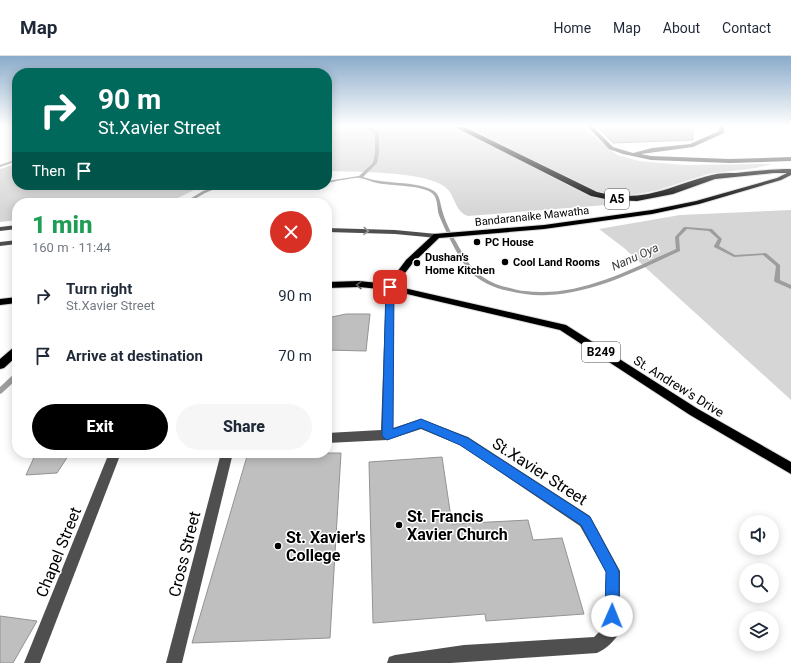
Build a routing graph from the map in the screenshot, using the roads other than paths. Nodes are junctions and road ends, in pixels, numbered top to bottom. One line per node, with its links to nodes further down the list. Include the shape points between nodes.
1 (513, 154): 4 (highway, A5, via 594,194 616,199 651,197 714,177 774,171)
2 (633, 155): 3 (street, via 661,159)
3 (791, 159)
4 (791, 172): 8 (main road, Bandaranaike Mawatha, via 779,179 697,203 652,212 544,227)
5 (12, 228): 6 (street)
6 (0, 229)
7 (332, 230): 8 (street, one-way to 8)
8 (440, 236): 12 (main road, via 409,262)
9 (12, 243): 10 (street)
10 (0, 244)
11 (332, 285): 12 (main road, St. Andrew's Drive, one-way to 11)
12 (390, 287): 17 (street); 21 (main road, St. Andrew's Drive / B249, via 463,306 563,327 694,412)
13 (12, 301): 14 (main road)
14 (0, 302)
15 (12, 354): 16 (main road)
16 (0, 365)
17 (387, 435): 18 (street, St.Xavier Street); 24 (street, St.Xavier Street, via 421,424 464,441 585,521 613,571 612,631 597,645 464,653)
18 (332, 438)
19 (113, 458): 22 (street, Chapel Street)
20 (225, 458): 23 (street, Cross Street)
21 (791, 468)
22 (32, 663)
23 (174, 663)
24 (395, 663)

